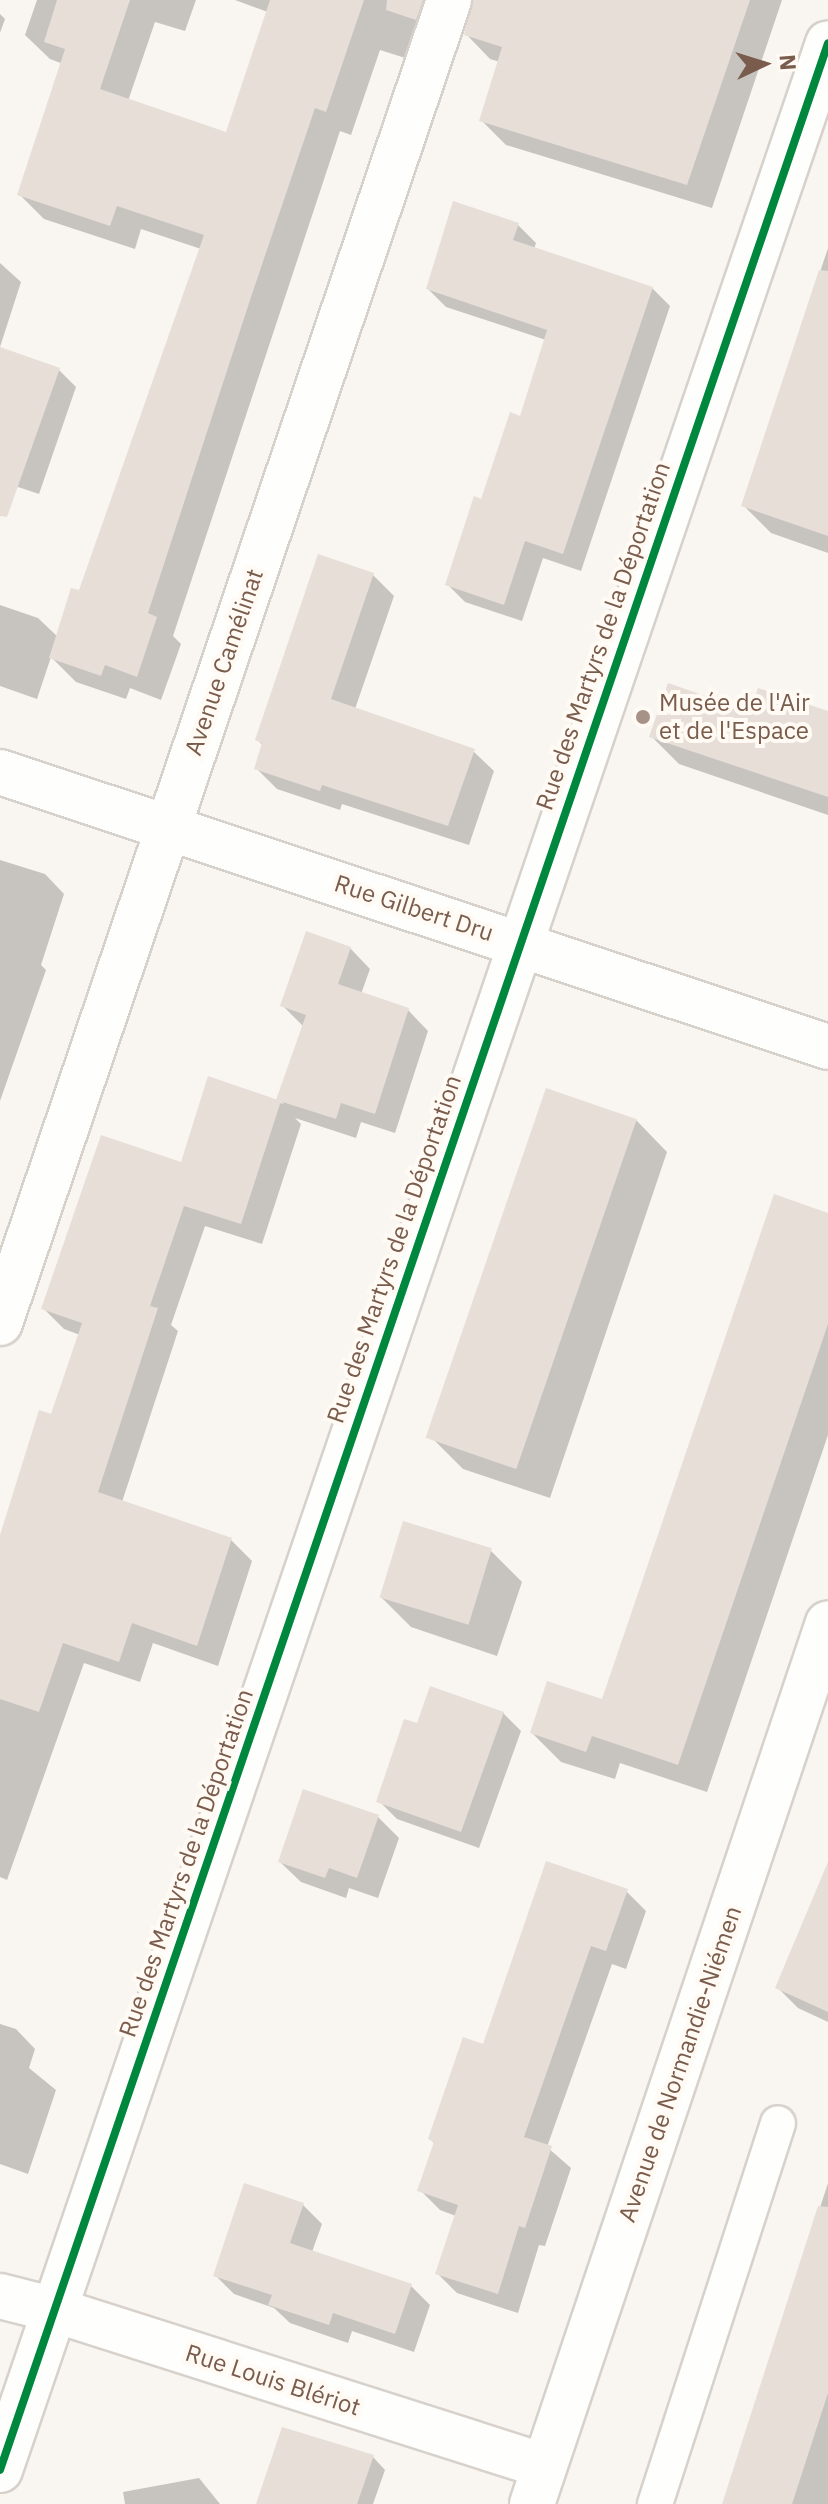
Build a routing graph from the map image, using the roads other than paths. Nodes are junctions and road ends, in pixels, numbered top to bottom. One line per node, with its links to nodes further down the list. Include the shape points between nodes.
1 (449, 0): 4 (street, Avenue Camélinat)
2 (828, 43): 5 (street, Rue des Martyrs de la Déportation)
3 (0, 772): 4 (street, Rue Gilbert Dru)
4 (168, 827): 5 (street, Rue Gilbert Dru); 7 (street, Avenue Camélinat)
5 (519, 943): 6 (street, Rue Gilbert Dru); 12 (street, Rue des Martyrs de la Déportation)
6 (828, 1047)
7 (0, 1323)
8 (828, 1623): 9 (street, Avenue de Normandie-Niémen)
9 (815, 1710): 14 (street, Avenue de Normandie-Niémen)
10 (778, 2123): 15 (lane)
11 (0, 2296): 12 (street, Rue Louis Blériot)
12 (55, 2310): 13 (street, Rue des Martyrs de la Déportation); 14 (street, Rue Louis Blériot)
13 (0, 2470)
14 (538, 2485)
15 (655, 2504)

